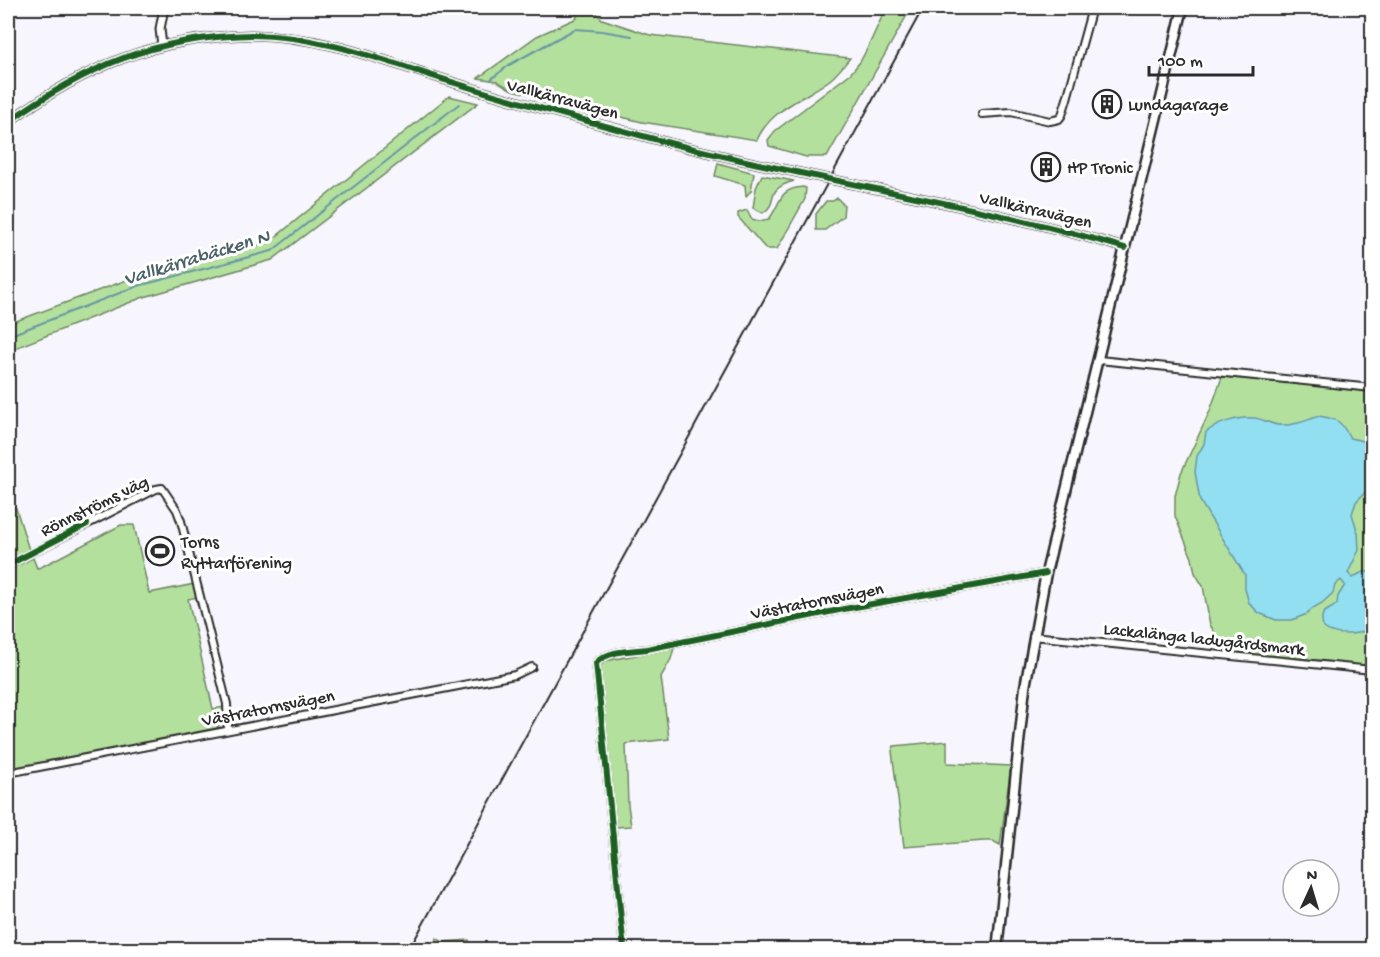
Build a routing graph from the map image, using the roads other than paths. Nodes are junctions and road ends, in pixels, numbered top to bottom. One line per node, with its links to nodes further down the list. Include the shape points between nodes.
1 (165, 8): 4 (street, via 160,29)
2 (1092, 8): 5 (street, via 1059,119 1050,121 1011,112)
3 (1183, 8): 7 (main road)
4 (162, 46): 6 (street, Vallkärravägen, via 87,72); 7 (street, Vallkärravägen, via 225,36 307,40 660,141 1060,228)
5 (982, 114)
6 (8, 122)
7 (1125, 248): 8 (main road)
8 (1099, 360): 9 (street); 11 (main road)
9 (1372, 388)
10 (8, 565): 15 (street, Rönnströms väg, via 162,488 177,510 184,532 225,694)
11 (1046, 573): 12 (main road); 17 (street, Västratornsvägen, via 600,659 596,663)
12 (1033, 636): 14 (street, Lackalänga ladugårdsmark); 18 (main road)
13 (532, 667): 15 (street, Västratornsvägen, via 515,675)
14 (1372, 670)
15 (228, 730): 16 (street, Västratornsvägen)
16 (8, 773)
17 (624, 950)
18 (997, 950)

